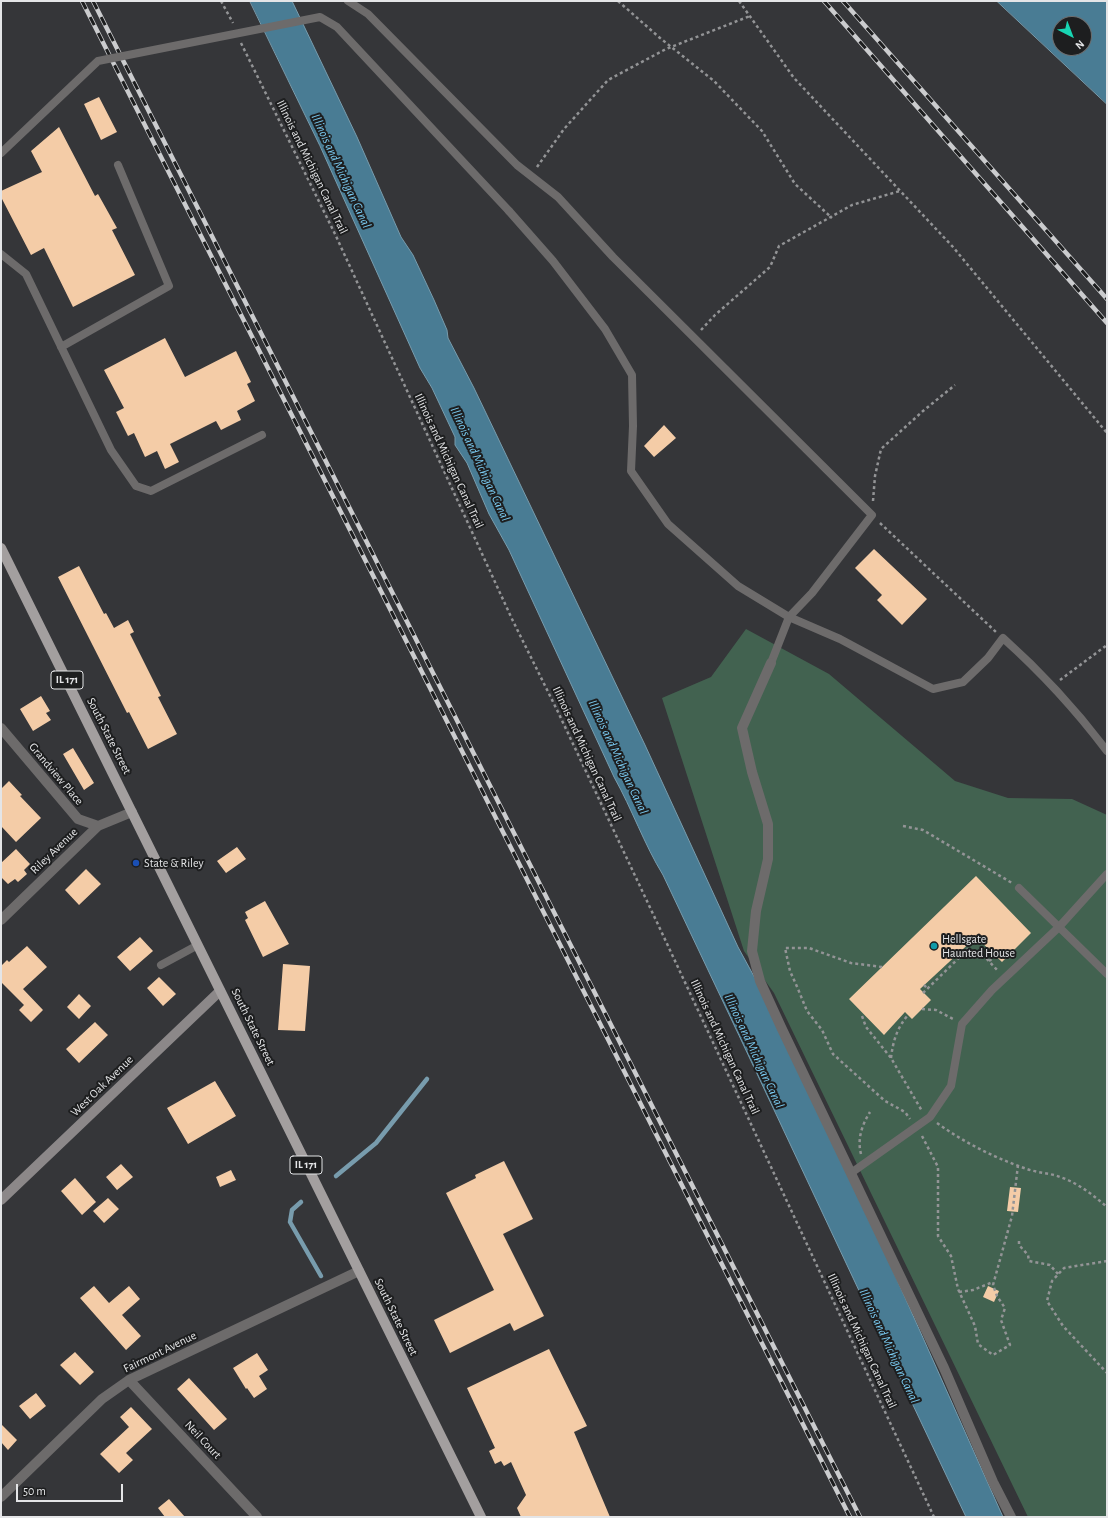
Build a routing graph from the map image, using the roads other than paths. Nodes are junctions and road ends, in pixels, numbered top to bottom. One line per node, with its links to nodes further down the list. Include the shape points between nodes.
1 (348, 1): 8 (lane, via 368,14 517,165 558,197 613,257 872,515 812,593)
2 (1, 153): 8 (lane, bridge, via 98,61 320,17 337,27 509,211 553,261 605,329 632,375 631,471 668,524 738,586)
3 (118, 165): 5 (lane, via 169,286)
4 (1, 254): 5 (lane, via 26,274)
5 (61, 347): 6 (lane, via 111,450 136,486 151,491)
6 (262, 435)
7 (1, 548): 12 (main road, South State Street / IL 171)
8 (789, 617): 9 (lane); 11 (lane, via 865,651 932,689 963,682 988,658 1003,638 1084,720)
9 (771, 663): 22 (street, via 742,728 768,824 768,859 756,911 752,952 760,980)
10 (1, 728): 13 (street, Grandview Place, via 78,819)
11 (1107, 751)
12 (132, 812): 13 (street, Riley Avenue); 18 (main road, South State Street / IL 171)
13 (98, 826): 16 (street, Riley Avenue)
14 (1107, 874): 17 (lane)
15 (1019, 888): 17 (lane)
16 (1, 920)
17 (1059, 927): 20 (lane); 22 (lane, via 1005,978 962,1024 951,1086 930,1117)
18 (198, 945): 19 (lane); 21 (main road, South State Street / IL 171)
19 (161, 966)
20 (1107, 974)
21 (220, 991): 23 (street, West Oak Avenue); 24 (main road, South State Street / IL 171)
22 (851, 1173): 29 (street, via 944,1368 993,1482)
23 (1, 1200)
24 (359, 1271): 25 (street, Fairmont Avenue); 28 (main road, South State Street / IL 171)
25 (129, 1380): 26 (street, Fairmont Avenue, via 102,1399); 27 (street, Neil Court)
26 (1, 1497)
27 (257, 1517)
28 (481, 1517)
29 (1011, 1517)

